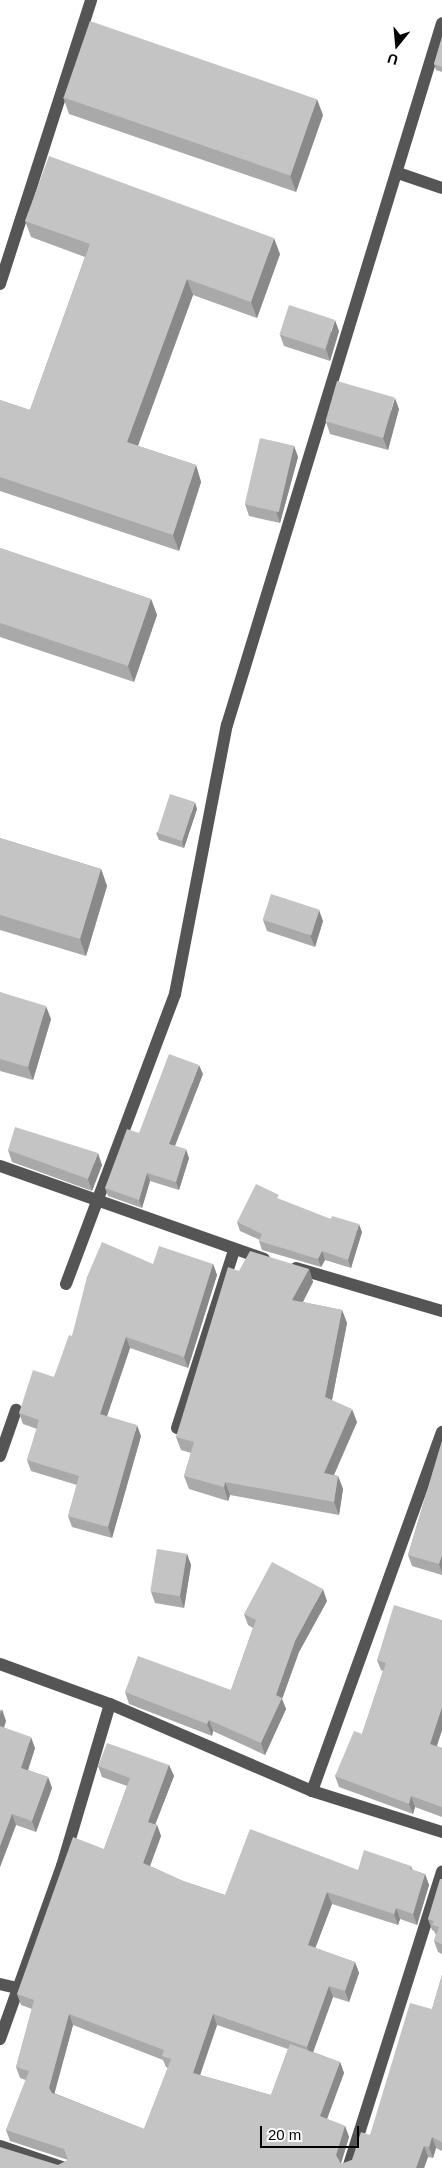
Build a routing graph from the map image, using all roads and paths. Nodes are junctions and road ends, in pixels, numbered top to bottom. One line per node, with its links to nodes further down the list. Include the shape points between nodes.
1 (91, 0): 5 (street)
2 (442, 22): 3 (street)
3 (398, 173): 4 (street); 7 (street, via 228,725 175,994)
4 (442, 188)
5 (0, 284)
6 (0, 1166): 7 (street)
7 (97, 1200): 8 (street); 9 (street)
8 (234, 1250): 10 (street); 12 (street)
9 (66, 1284)
10 (442, 1311)
11 (16, 1410): 14 (street)
12 (177, 1428)
13 (442, 1432): 17 (street)
14 (0, 1456)
15 (0, 1664): 16 (street)
16 (110, 1704): 17 (street); 21 (street, via 62,1866)
17 (312, 1791): 18 (street)
18 (442, 1832)
19 (442, 1872): 25 (street)
20 (0, 1984): 21 (street)
21 (18, 1988): 22 (street)
22 (0, 2039)
23 (0, 2146): 24 (street)
24 (64, 2168)
25 (348, 2168)

